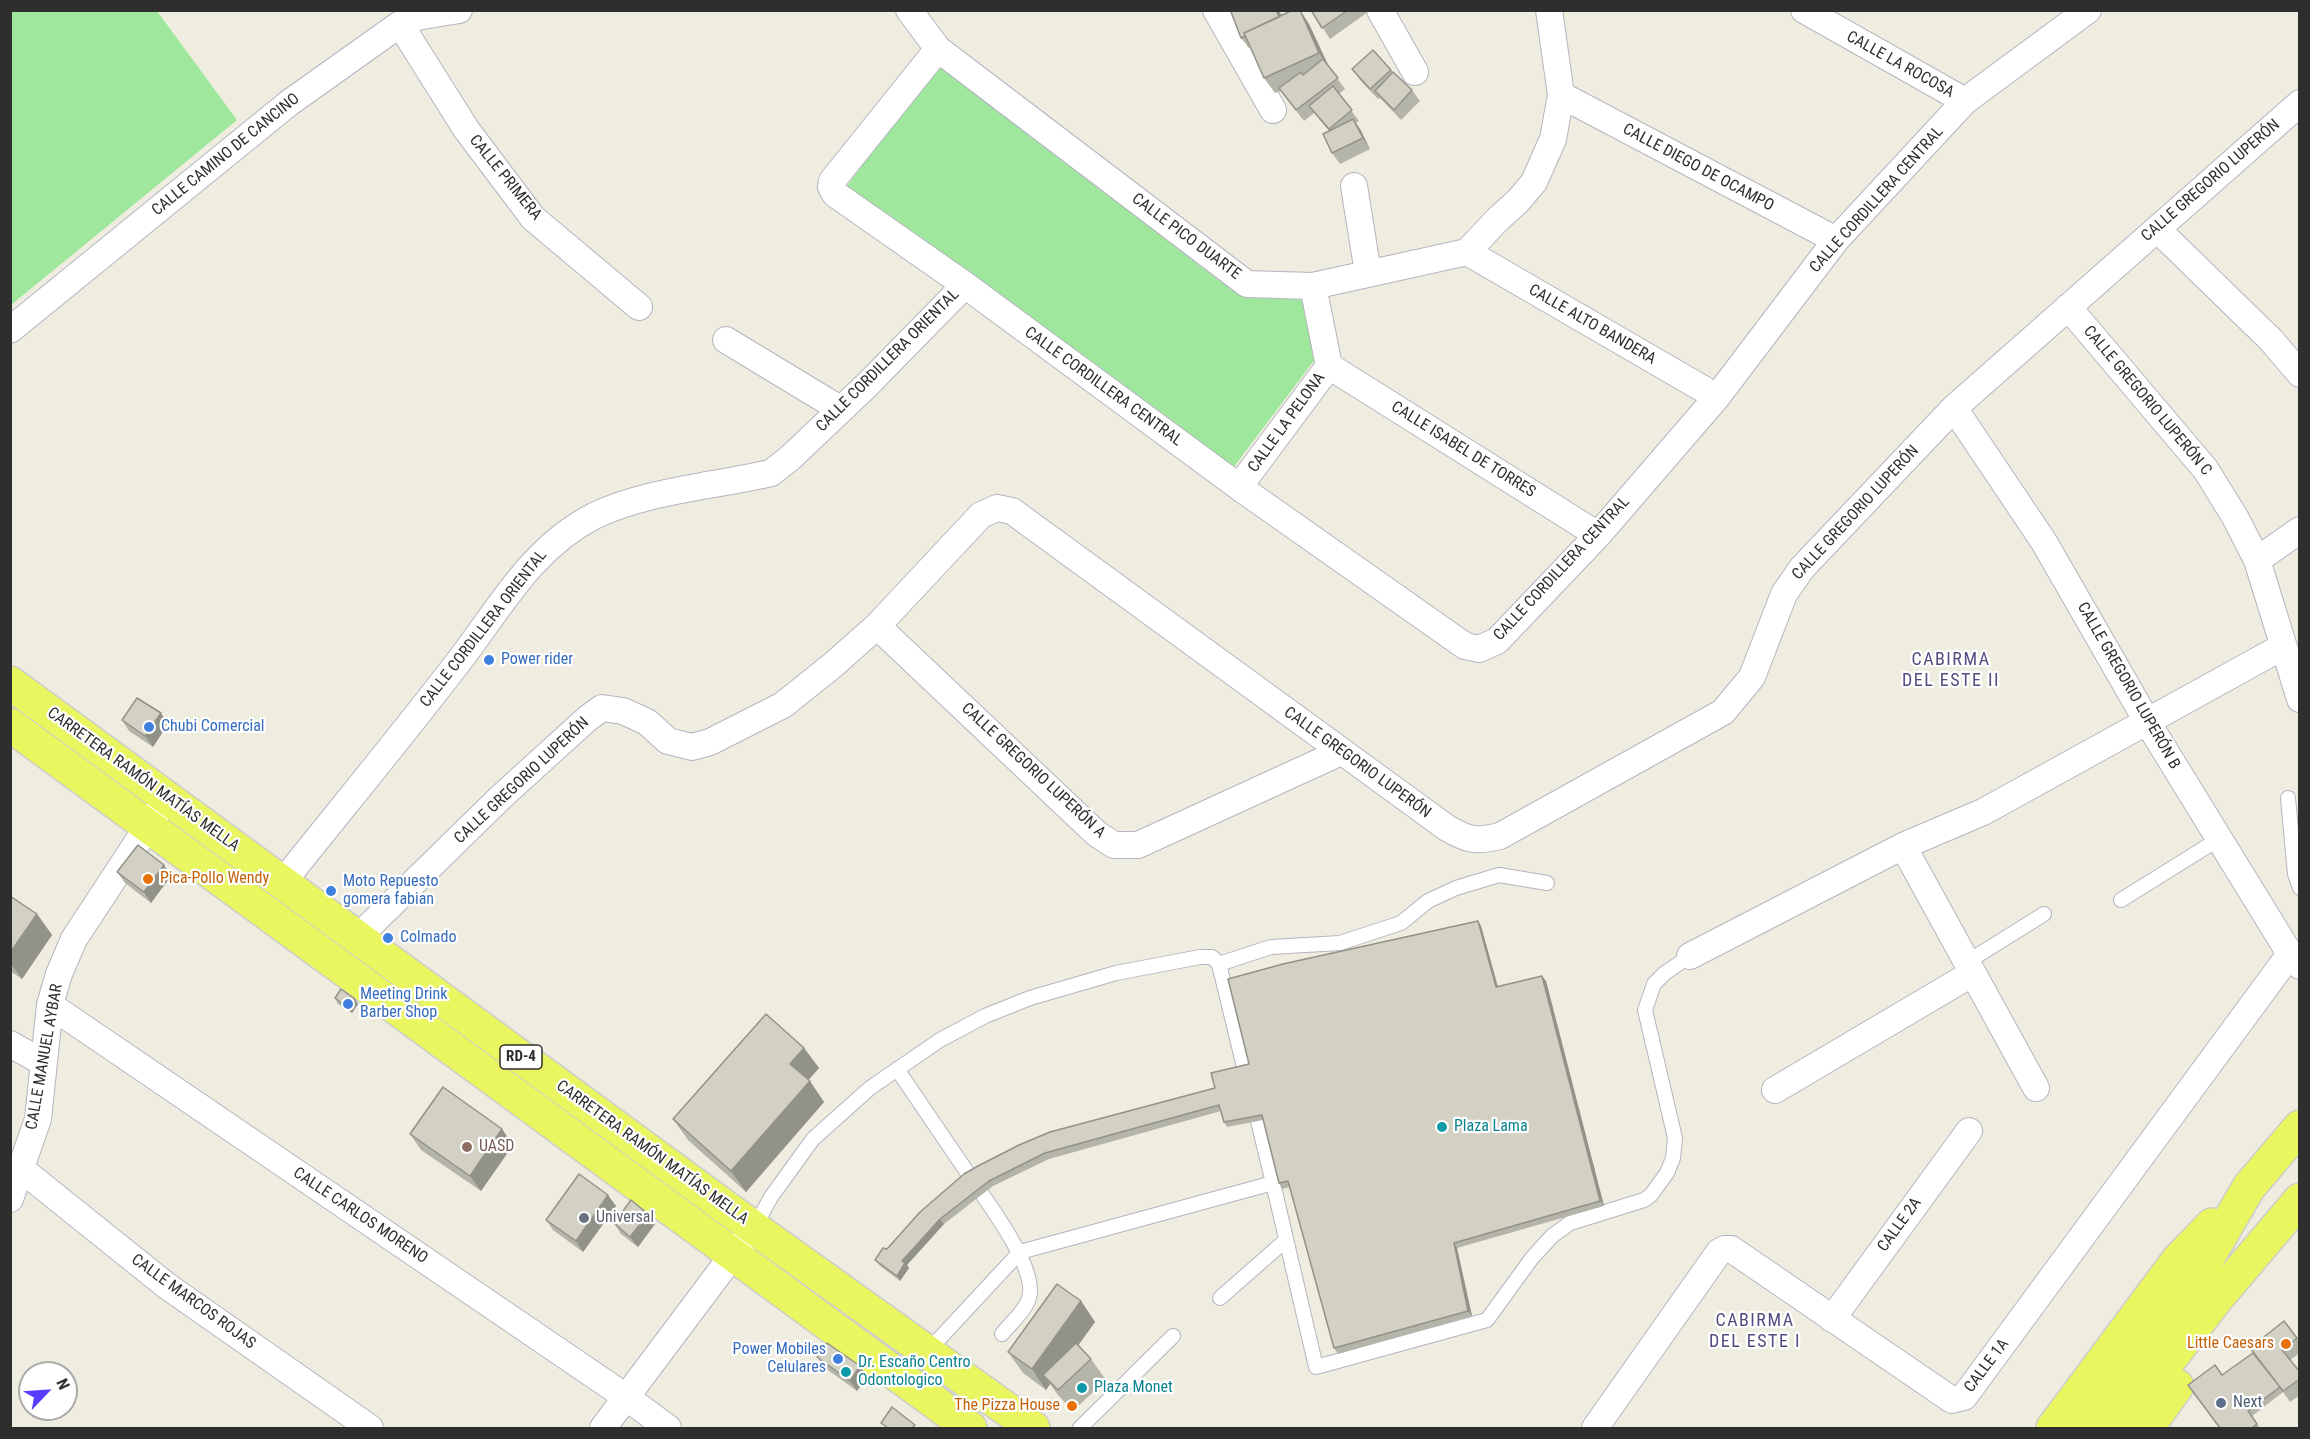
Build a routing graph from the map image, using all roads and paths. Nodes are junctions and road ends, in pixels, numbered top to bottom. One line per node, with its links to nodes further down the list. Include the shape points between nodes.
1 (459, 10): 8 (street, CALLE CAMINO DE CANCINO)
2 (909, 10): 9 (street, CALLE PICO DUARTE)
3 (1216, 10): 14 (street)
4 (1380, 10): 10 (street)
5 (1549, 10): 11 (street)
6 (1804, 10): 12 (street, CALLE LA ROCOSA)
7 (2088, 10): 12 (street, CALLE CORDILLERA CENTRAL)
8 (400, 24): 22 (street, CALLE PRIMERA, via 466,129 533,218); 24 (street, CALLE CAMINO DE CANCINO, via 289,103)
9 (938, 49): 20 (street, CALLE CORDILLERA CENTRAL, via 831,187 835,194); 21 (street, CALLE PICO DUARTE, via 1247,284)
10 (1415, 72)
11 (1561, 95): 17 (street, CALLE DIEGO DE OCAMPO); 18 (street, via 1553,139 1534,182)
12 (1965, 101): 17 (street, CALLE CORDILLERA CENTRAL)
13 (2300, 103): 16 (street, CALLE GREGORIO LUPERÓN)
14 (1273, 110)
15 (1354, 186): 19 (street)
16 (2157, 229): 23 (street, CALLE GREGORIO LUPERÓN); 27 (street, via 2271,340)
17 (1836, 240): 28 (street, CALLE CORDILLERA CENTRAL)
18 (1467, 252): 19 (street, CALLE PICO DUARTE); 28 (street, CALLE ALTO BANDERA)
19 (1368, 273): 21 (street, CALLE PICO DUARTE)
20 (965, 285): 30 (street, CALLE CORDILLERA ORIENTAL); 31 (street, CALLE CORDILLERA CENTRAL)
21 (1313, 285): 26 (street, CALLE LA PELONA)
22 (639, 307)
23 (2068, 307): 29 (street, CALLE GREGORIO LUPERÓN); 34 (street, CALLE GREGORIO LUPERÓN C, via 2206,470)
24 (10, 330)
25 (726, 340): 30 (street)
26 (1329, 366): 31 (street, CALLE LA PELONA); 33 (street, CALLE ISABEL DE TORRES)
27 (2300, 374)
28 (1717, 397): 33 (street, CALLE CORDILLERA CENTRAL)
29 (1954, 408): 39 (street, CALLE GREGORIO LUPERÓN B, via 2044,542); 41 (street, CALLE GREGORIO LUPERÓN, via 1797,574 1784,594 1752,677 1723,712 1500,836 1484,840 1467,840 1447,828)
30 (840, 409): 47 (street, CALLE CORDILLERA ORIENTAL, via 771,473 624,503 594,516 548,547)
31 (1239, 487): 33 (street, CALLE CORDILLERA CENTRAL, via 1465,646 1479,649 1497,641)
32 (2300, 530): 34 (street)
33 (1598, 535)
34 (2257, 560): 36 (street, CALLE GREGORIO LUPERÓN C)
35 (877, 626): 41 (street, CALLE GREGORIO LUPERÓN A, via 1097,834 1114,845 1138,845); 41 (street, CALLE GREGORIO LUPERÓN, via 975,521 989,511 1005,508); 52 (street, CALLE GREGORIO LUPERÓN, via 783,705 692,747 668,741 623,711 602,708 501,797)
36 (2282, 647): 38 (street, CALLE GREGORIO LUPERÓN C); 39 (street)
37 (10, 682): 42 (main road, CARRETERA RAMÓN MATÍAS MELLA / RD-4)
38 (2300, 699)
39 (2148, 723): 45 (street, CALLE GREGORIO LUPERÓN B); 46 (street, via 1983,812)
40 (10, 725): 44 (main road, CARRETERA RAMÓN MATÍAS MELLA / RD-4)
41 (1341, 752)
42 (166, 798): 44 (street, CALLE MANUEL AYBAR); 47 (main road, CARRETERA RAMÓN MATÍAS MELLA / RD-4)
43 (2288, 798): 49 (lane, via 2295,874)
44 (148, 825): 57 (street, CALLE MANUEL AYBAR, via 74,939); 77 (main road, CARRETERA RAMÓN MATÍAS MELLA / RD-4)
45 (2219, 839): 50 (lane); 54 (street, CALLE GREGORIO LUPERÓN B)
46 (1903, 846): 53 (street); 56 (street)
47 (283, 882): 52 (main road, CARRETERA RAMÓN MATÍAS MELLA / RD-4)
48 (1547, 883): 55 (lane, via 1499,875 1456,888 1428,901 1401,923 1340,944 1271,947)
49 (2300, 888)
50 (2121, 900)
51 (2044, 914): 56 (lane)
52 (358, 937): 74 (main road, CARRETERA RAMÓN MATÍAS MELLA / RD-4)
53 (1690, 956): 75 (lane, via 1654,984 1645,1010 1675,1138 1673,1158 1663,1182 1644,1200 1570,1223 1552,1236 1487,1320 1316,1367)
54 (2295, 960): 80 (street, CALLE 1A, via 1964,1397 1952,1400)
55 (1219, 964): 60 (lane, via 1212,957 1200,957 1157,964 1030,998 963,1027); 61 (lane)
56 (1970, 968): 62 (street); 63 (street)
57 (50, 1005): 59 (street, CALLE MANUEL AYBAR); 84 (street, CALLE CARLOS MORENO)
58 (10, 1044): 59 (street)
59 (44, 1063): 67 (street, CALLE MANUEL AYBAR, via 38,1119)
60 (897, 1069): 68 (lane); 74 (lane, via 813,1139)
61 (1245, 1071)
62 (2036, 1088)
63 (1775, 1090)
64 (1258, 1121): 69 (lane)
65 (2300, 1127): 70 (main road)
66 (1969, 1131): 80 (street, CALLE 2A)
67 (21, 1169): 72 (street, CALLE MANUEL AYBAR); 85 (street, CALLE MARCOS ROJAS, via 167,1286)
68 (971, 1178)
69 (1273, 1183): 75 (lane); 76 (lane)
70 (2249, 1187): 78 (main road); 92 (main road, via 2178,1260)
71 (982, 1194): 76 (lane)
72 (10, 1199)
73 (2292, 1209): 78 (main road); 95 (main road, via 2232,1312)
74 (754, 1228): 77 (street); 83 (main road, CARRETERA RAMÓN MATÍAS MELLA / RD-4)
75 (1286, 1240): 79 (lane)
76 (1020, 1252): 81 (lane, via 1031,1287 1028,1301); 83 (lane)
77 (733, 1254): 84 (street); 88 (main road, CARRETERA RAMÓN MATÍAS MELLA / RD-4)
78 (2207, 1288): 93 (main road); 94 (main road)
79 (1220, 1298)
80 (1832, 1319): 91 (street, CALLE 1A, via 1731,1249 1725,1249 1719,1252)
81 (1002, 1334)
82 (1173, 1336): 90 (lane)
83 (927, 1352): 89 (main road, CARRETERA RAMÓN MATÍAS MELLA / RD-4)
84 (626, 1397): 86 (street); 87 (street, CALLE CARLOS MORENO)
85 (370, 1428)
86 (603, 1428)
87 (669, 1428)
88 (970, 1428)
89 (1033, 1428)
90 (1080, 1428)
91 (1595, 1428)
92 (2053, 1428)
93 (2083, 1428)
94 (2117, 1428)
95 (2146, 1428)

